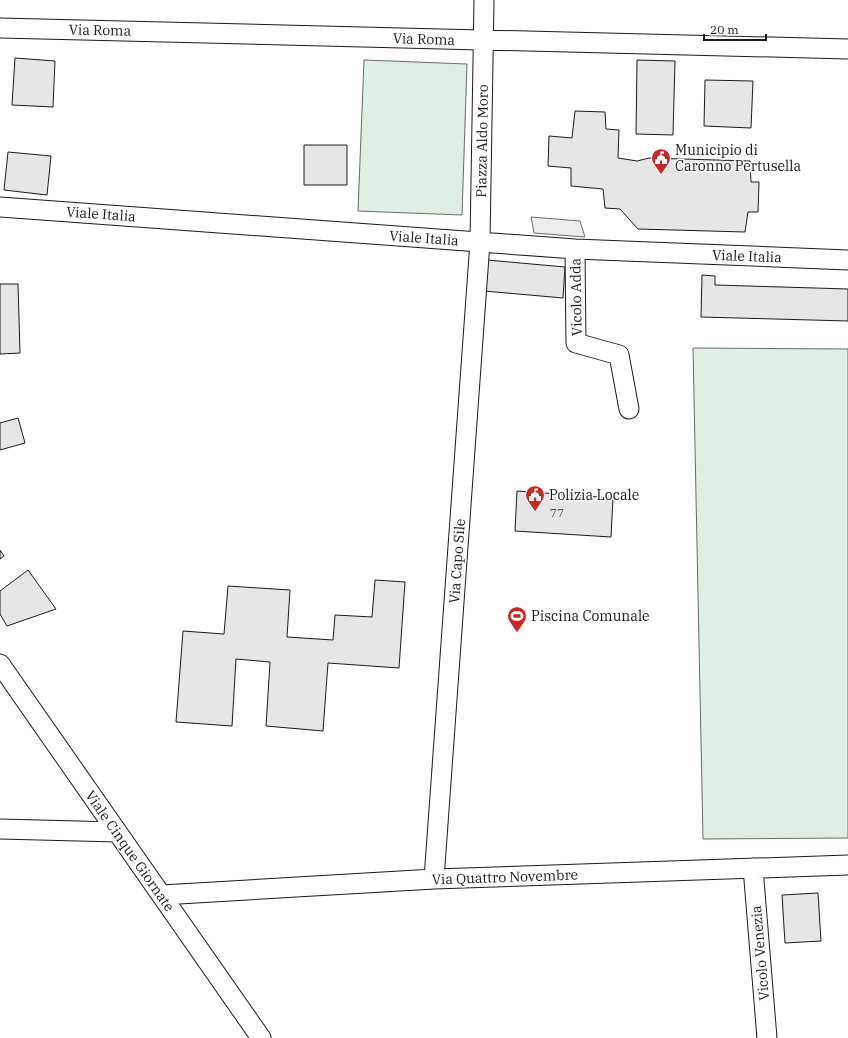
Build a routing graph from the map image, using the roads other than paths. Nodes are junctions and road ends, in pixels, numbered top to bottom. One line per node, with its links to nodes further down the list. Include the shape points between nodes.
1 (484, 0): 3 (street, Piazza Aldo Moro)
2 (0, 28): 3 (street, Via Roma)
3 (484, 40): 4 (street, Via Roma); 6 (street, Piazza Aldo Moro)
4 (848, 49)
5 (0, 207): 6 (street, Viale Italia)
6 (480, 242): 7 (street, Viale Italia); 15 (street, Via Capo Sile)
7 (575, 249): 8 (street, Viale Italia); 9 (street, Vicolo Adda, via 576,343 619,355)
8 (848, 260)
9 (629, 409)
10 (0, 664): 12 (street, Viale Cinque Giornate)
11 (0, 829): 12 (street)
12 (117, 832): 16 (street, Viale Cinque Giornate)
13 (848, 865): 14 (street, Via Quattro Novembre)
14 (753, 868): 15 (street, Via Quattro Novembre); 18 (street, Vicolo Venezia)
15 (434, 879): 16 (street, Via Quattro Novembre)
16 (162, 895): 17 (street, Viale Cinque Giornate)
17 (261, 1038)
18 (767, 1038)

